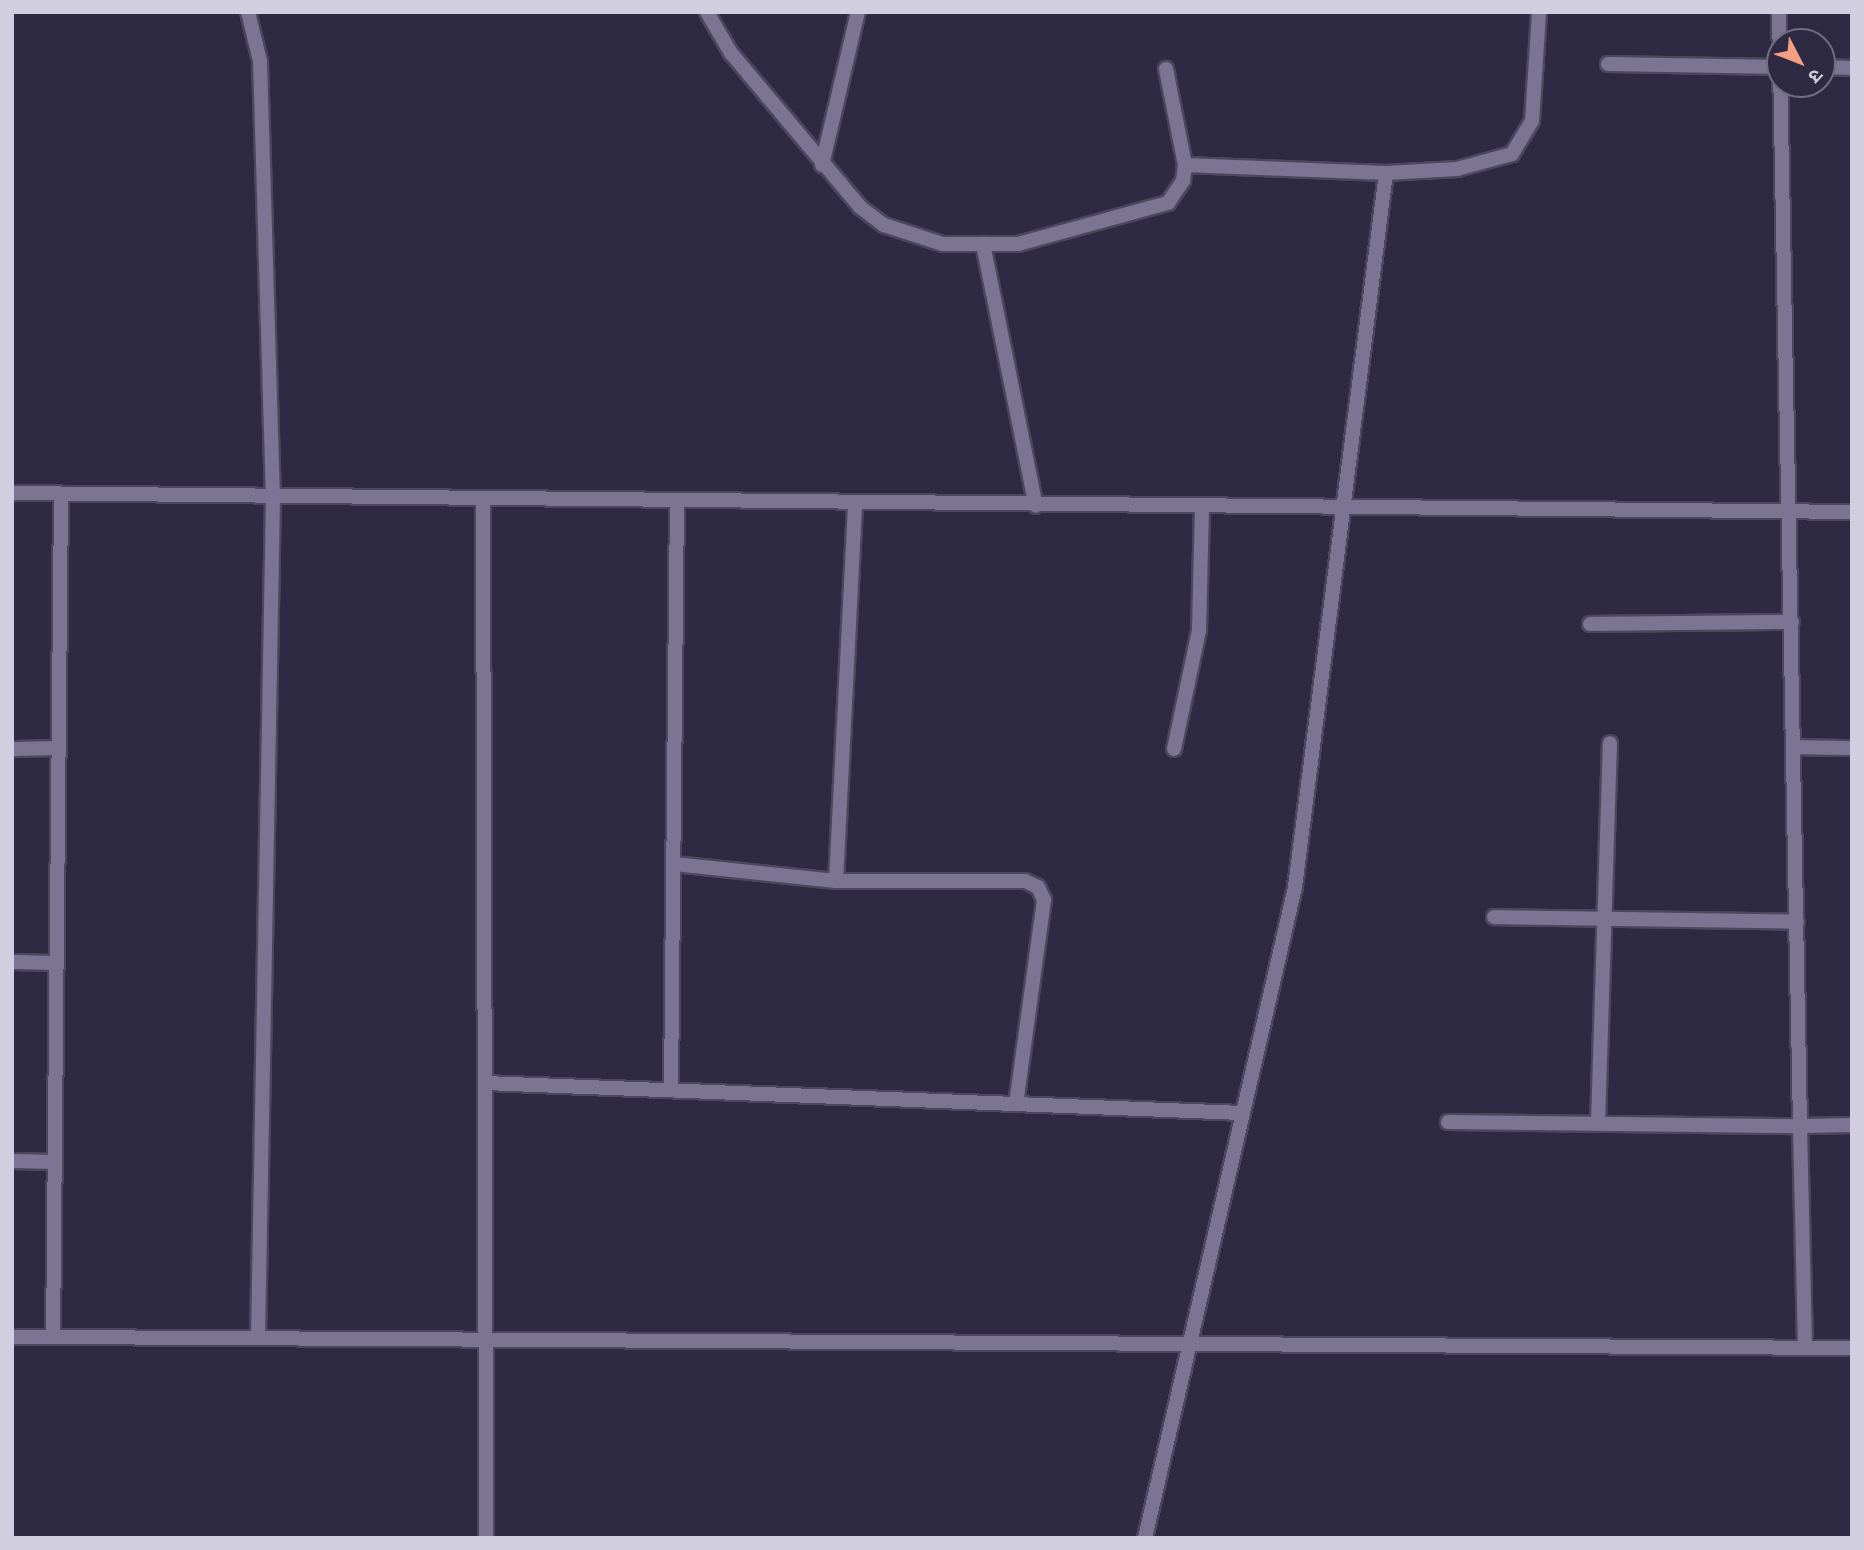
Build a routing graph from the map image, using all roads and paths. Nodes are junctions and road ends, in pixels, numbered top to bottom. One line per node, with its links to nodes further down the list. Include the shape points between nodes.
1 (248, 12): 15 (street, via 260,61)
2 (706, 12): 9 (street, via 730,53)
3 (858, 12): 9 (street)
4 (1539, 12): 11 (street, via 1532,121 1512,154 1457,169)
5 (1608, 64): 6 (street)
6 (1766, 67)
7 (1166, 69): 10 (street)
8 (1780, 98): 22 (street)
9 (822, 165): 12 (street, via 884,225 943,244)
10 (1185, 165): 11 (street); 12 (street, via 1183,181 1168,203 1018,244)
11 (1386, 173): 21 (street)
12 (983, 244): 19 (street)
13 (12, 494): 14 (street)
14 (61, 494): 15 (street); 28 (street)
15 (273, 497): 16 (street); 51 (street)
16 (484, 499): 17 (street); 39 (street)
17 (677, 502): 18 (street); 32 (street)
18 (855, 504): 19 (street); 33 (street)
19 (1036, 506): 20 (street)
20 (1202, 508): 21 (street); 31 (street, via 1199,630)
21 (1346, 510): 22 (street); 42 (street, via 1295,887)
22 (1789, 512): 23 (street); 24 (street)
23 (1852, 512)
24 (1792, 622): 25 (street); 27 (street)
25 (1590, 624)
26 (1610, 743): 35 (street)
27 (1794, 747): 29 (street); 36 (street)
28 (59, 748): 30 (street); 38 (street)
29 (1852, 748)
30 (12, 749)
31 (1174, 749)
32 (674, 864): 33 (street); 40 (street)
33 (836, 881): 41 (street, via 1025,881 1038,887 1044,900)
34 (1494, 917): 35 (street)
35 (1608, 919): 36 (street); 44 (street)
36 (1797, 922): 46 (street)
37 (12, 962): 38 (street)
38 (57, 963): 48 (street)
39 (485, 1083): 40 (street); 52 (street)
40 (671, 1090): 41 (street)
41 (1016, 1104): 42 (street)
42 (1242, 1113): 53 (street)
43 (1448, 1122): 44 (street)
44 (1598, 1124): 46 (street)
45 (1852, 1125): 46 (street)
46 (1800, 1126): 54 (street)
47 (12, 1161): 48 (street)
48 (55, 1162): 50 (street)
49 (12, 1337): 50 (street)
50 (53, 1337): 51 (street)
51 (258, 1338): 52 (street)
52 (486, 1339): 53 (street); 56 (street)
53 (1188, 1342): 54 (street); 57 (street)
54 (1805, 1347): 55 (street)
55 (1852, 1348)
56 (486, 1538)
57 (1145, 1538)

